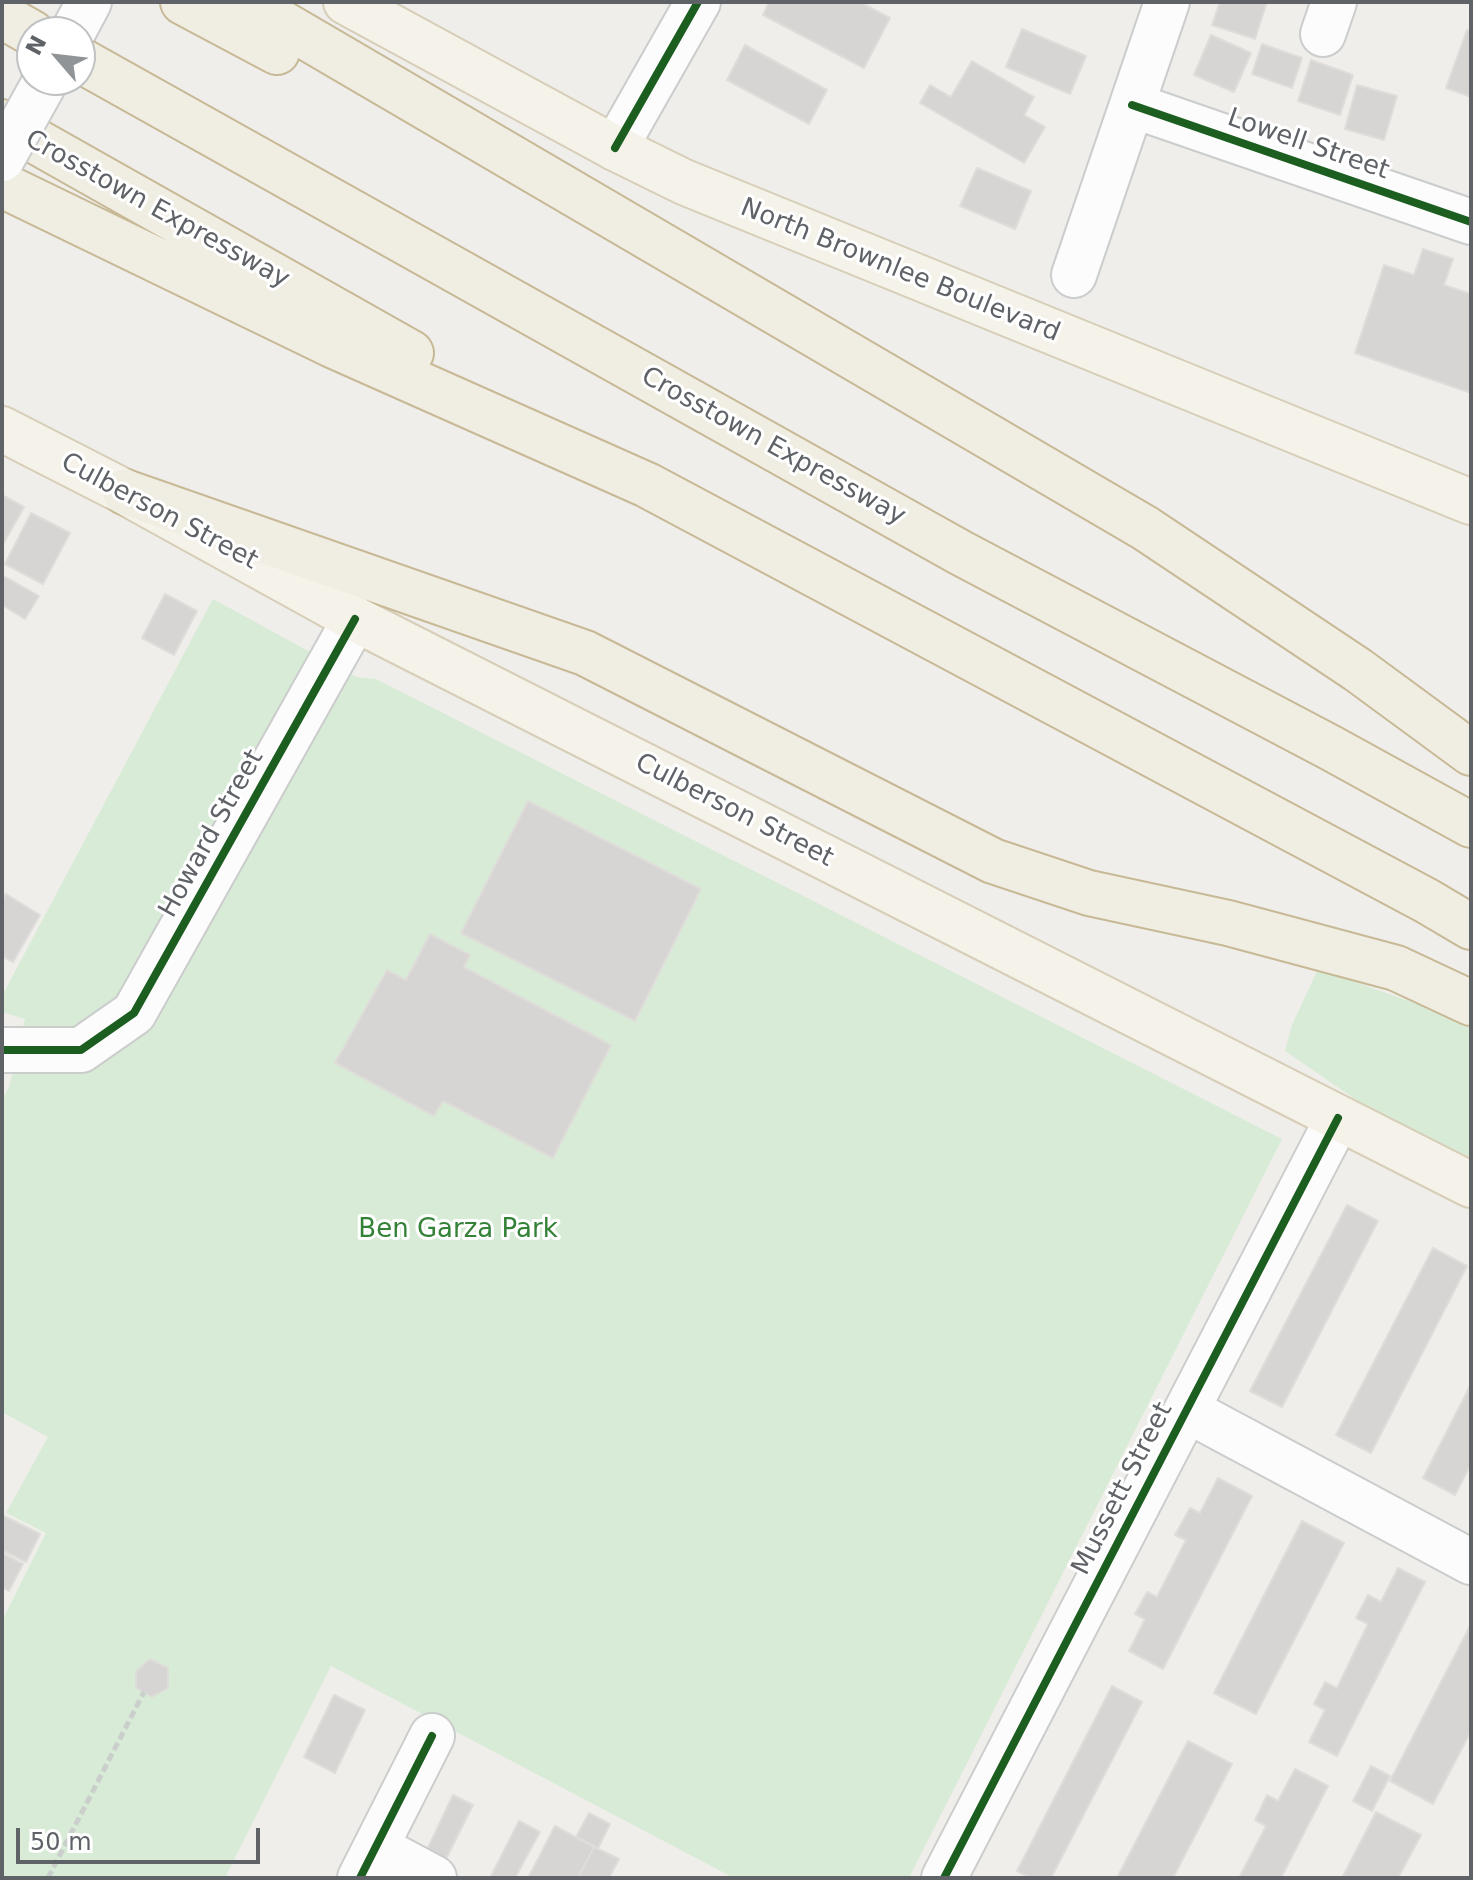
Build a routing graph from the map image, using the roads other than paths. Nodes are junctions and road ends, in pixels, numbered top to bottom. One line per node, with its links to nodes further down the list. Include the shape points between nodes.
1 (183, 2): 15 (highway)
2 (246, 2): 15 (highway)
3 (346, 2): 10 (main road, North Brownlee Boulevard)
4 (698, 2): 10 (street)
5 (1167, 2): 8 (street)
6 (96, 69): 22 (highway, Crosstown Expressway, via 961,553)
7 (37, 96): 11 (street, bridge)
8 (1132, 105): 13 (street, Lowell Street); 14 (street)
9 (2, 122): 17 (highway, Crosstown Expressway)
10 (615, 148): 19 (main road, North Brownlee Boulevard, via 684,182)
11 (2, 159)
12 (2, 185): 17 (highway, via 332,345)
13 (1471, 222)
14 (1074, 275)
15 (973, 428): 21 (highway, via 1145,528 1358,670)
16 (2, 429): 18 (main road, Culberson Street)
17 (647, 485): 23 (highway)
18 (125, 492): 20 (main road, Culberson Street); 24 (highway, via 585,653 993,861 1089,893 1396,968)
19 (1471, 502)
20 (355, 619): 25 (street, Howard Street, via 134,1013 81,1050); 26 (main road, Culberson Street)
21 (1471, 753)
22 (1471, 825)
23 (1471, 927)
24 (1471, 1003)
25 (2, 1050)
26 (1338, 1118): 27 (main road, Culberson Street); 28 (street, Mussett Street)
27 (1471, 1185)
28 (1187, 1410): 29 (street); 33 (street, Mussett Street)
29 (1471, 1562)
30 (432, 1736): 31 (street)
31 (368, 1862): 32 (street)
32 (434, 1878)
33 (944, 1878)

